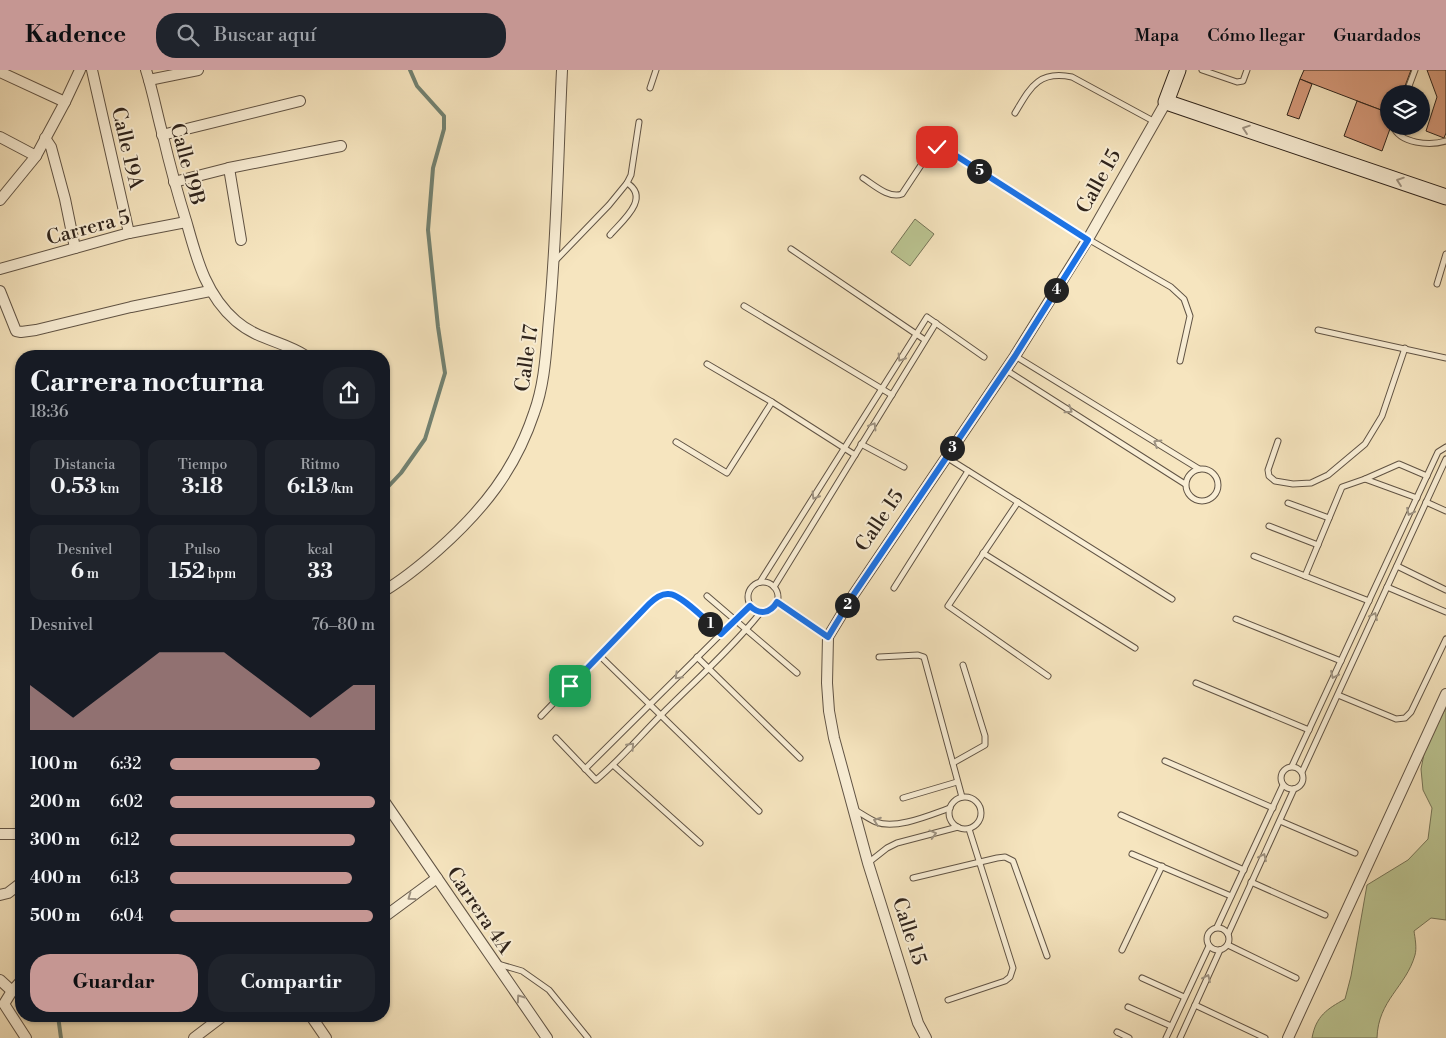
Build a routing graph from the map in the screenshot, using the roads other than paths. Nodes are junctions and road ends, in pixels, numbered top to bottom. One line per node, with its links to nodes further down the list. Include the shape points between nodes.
1 (80, 70): 15 (street)
2 (92, 70): 34 (street, Calle 19A)
3 (198, 70): 11 (street)
4 (562, 70): 41 (street, Calle 17)
5 (656, 70): 13 (lane)
6 (1178, 70): 16 (main road, Calle 15)
7 (1202, 70): 8 (lane, via 1237,82 1243,81)
8 (1247, 70)
9 (1415, 70): 12 (lane)
10 (0, 72): 15 (street)
11 (147, 75): 20 (street, Calle 19B)
12 (1409, 85)
13 (650, 88)
14 (300, 101): 20 (street)
15 (65, 102): 23 (street)
16 (1166, 102): 19 (street, Calle 15); 31 (main road, one-way to 16)
17 (1015, 114): 19 (lane, via 1031,86 1050,75 1060,74 1072,77)
18 (639, 122): 30 (lane)
19 (1154, 122): 37 (street, Calle 15)
20 (162, 135): 29 (street, Calle 19B)
21 (1399, 135): 24 (lane, via 1408,140 1435,144)
22 (0, 137): 26 (street)
23 (45, 138): 26 (street); 38 (street, via 51,147)
24 (1446, 141)
25 (342, 146): 27 (street)
26 (36, 156): 32 (street)
27 (229, 168): 29 (street); 36 (street)
28 (863, 178): 37 (lane, via 890,194 902,194 931,150 944,148)
29 (174, 182): 33 (street, Calle 19B)
30 (627, 183): 35 (lane, via 636,191 636,203); 41 (lane)
31 (1446, 197)
32 (0, 200)
33 (186, 222): 34 (street, Carrera 5); 44 (street, Calle 19B)
34 (129, 233): 38 (street, Carrera 5)
35 (610, 235)
36 (241, 240)
37 (1088, 240): 53 (street, Calle 15); 56 (lane, via 1171,287 1184,298 1190,316)
38 (75, 248): 42 (street, Carrera 5)
39 (791, 249): 49 (lane)
40 (1446, 254): 43 (lane)
41 (553, 263): 89 (street, Calle 17, via 543,382 521,447 502,480 466,524 412,572)
42 (0, 269)
43 (1437, 284)
44 (210, 291): 45 (street, via 21,332 12,325); 52 (street, Calle 19B, via 226,312 247,329)
45 (0, 292)
46 (744, 306): 59 (lane)
47 (936, 323): 49 (lane, via 927,317); 50 (lane); 54 (lane)
48 (1318, 330): 51 (lane)
49 (916, 334): 50 (lane); 59 (lane, one-way to 59)
50 (926, 340): 60 (lane)
51 (1405, 348): 55 (lane); 62 (lane, via 1382,416 1364,444 1328,475 1311,483 1275,481 1268,470)
52 (295, 350)
53 (1015, 356): 58 (street, Calle 15); 71 (lane, one-way to 53)
54 (984, 357)
55 (1446, 358)
56 (1180, 361)
57 (707, 364): 61 (lane)
58 (1005, 370): 68 (street, Calle 15); 75 (lane, one-way to 75)
59 (882, 388): 60 (lane); 66 (lane)
60 (892, 394): 64 (lane, one-way to 60)
61 (772, 402): 63 (lane, via 727,473); 66 (lane)
62 (1278, 441)
63 (676, 442)
64 (861, 444): 67 (lane); 70 (lane)
65 (1446, 448): 73 (lane, via 1438,452)
66 (844, 449): 67 (lane); 88 (lane, one-way to 88)
67 (855, 455): 90 (lane)
68 (946, 457): 72 (lane); 105 (street, Calle 15)
69 (1446, 459): 78 (lane)
70 (904, 467)
71 (1199, 469): 75 (lane, via 1187,477); 75 (lane, via 1214,474 1218,489 1214,496 1200,501 1192,498)
72 (968, 471): 77 (lane); 92 (lane)
73 (1427, 476): 74 (lane, via 1399,464); 76 (lane)
74 (1365, 478): 76 (lane); 81 (lane, via 1342,487)
75 (1185, 484)
76 (1417, 498): 96 (lane, one-way to 96)
77 (1018, 502): 84 (lane); 95 (lane)
78 (1426, 502): 80 (lane); 86 (lane)
79 (1288, 504): 81 (lane)
80 (1446, 511)
81 (1329, 518): 83 (lane)
82 (1269, 526): 83 (lane)
83 (1318, 545): 87 (lane)
84 (983, 553): 107 (lane); 115 (lane, via 948,606)
85 (1254, 556): 87 (lane)
86 (1397, 566): 91 (lane); 93 (lane)
87 (1305, 576): 96 (lane)
88 (760, 582): 90 (lane); 98 (lane, via 749,591)
89 (390, 587)
90 (774, 587): 97 (lane)
91 (1387, 587): 100 (lane); 118 (lane, one-way to 91)
92 (894, 588)
93 (1446, 590)
94 (707, 596): 102 (lane)
95 (1172, 599)
96 (1369, 601): 111 (lane)
97 (777, 602): 99 (lane, via 770,611); 105 (lane)
98 (750, 606): 99 (lane); 102 (lane)
99 (761, 612): 103 (lane)
100 (1446, 612)
101 (1236, 619): 111 (lane)
102 (734, 621): 103 (lane); 104 (lane)
103 (747, 630): 113 (lane); 114 (lane)
104 (721, 634): 108 (lane, via 679,597 664,594 649,604); 109 (lane)
105 (828, 637): 136 (street, Calle 15, via 829,711)
106 (1446, 639): 118 (lane, via 1405,718 1396,719)
107 (1135, 648)
108 (599, 655): 119 (lane); 121 (lane)
109 (697, 657): 113 (lane); 119 (lane, one-way to 119)
110 (879, 657): 126 (lane, via 924,657)
111 (1341, 661): 122 (lane, one-way to 122)
112 (963, 665): 126 (lane, via 985,744)
113 (709, 669): 120 (lane); 124 (lane)
114 (797, 673)
115 (1048, 676)
116 (1196, 683): 122 (lane)
117 (1446, 694): 195 (street)
118 (1338, 695): 130 (lane)
119 (650, 704): 120 (lane); 129 (lane)
120 (661, 715): 127 (lane, one-way to 120); 140 (lane)
121 (541, 716)
122 (1309, 730): 128 (lane)
123 (556, 738): 129 (lane)
124 (800, 758)
125 (1165, 761): 138 (lane)
126 (952, 762): 131 (lane)
127 (613, 766): 129 (lane, via 596,780); 147 (lane)
128 (1292, 766): 130 (lane); 132 (lane, via 1283,771)
129 (585, 770)
130 (1302, 772): 133 (lane, via 1303,783)
131 (957, 782): 134 (lane); 135 (lane)
132 (1283, 785): 133 (lane); 138 (lane)
133 (1294, 789): 142 (lane)
134 (962, 797): 137 (lane, via 956,799); 144 (lane, via 972,799 980,807 981,818)
135 (903, 798)
136 (853, 808): 137 (lane, one-way to 136, via 890,825 878,823); 151 (street, Calle 15)
137 (950, 808): 143 (lane, via 950,819)
138 (1273, 808): 153 (lane)
139 (390, 810): 154 (street, Carrera 4A)
140 (759, 811)
141 (1121, 815): 153 (lane)
142 (1280, 821): 148 (lane); 156 (lane, one-way to 142)
143 (958, 827): 144 (lane); 151 (lane, one-way to 143, via 898,843)
144 (969, 829): 150 (lane)
145 (0, 834): 146 (street)
146 (15, 834)
147 (700, 843)
148 (1355, 853)
149 (1132, 854): 152 (lane)
150 (979, 862): 155 (lane); 168 (lane, via 1005,857 1013,861); 176 (lane, via 1013,968 1005,981)
151 (868, 864): 191 (street, Calle 15, via 918,1023)
152 (1162, 866): 159 (lane); 166 (lane)
153 (1244, 870): 159 (lane)
154 (437, 878): 160 (street, one-way to 160); 169 (street, Carrera 4A)
155 (913, 878)
156 (1252, 882): 161 (lane); 163 (lane)
157 (15, 888): 158 (street)
158 (0, 895)
159 (1232, 896): 162 (lane)
160 (390, 913)
161 (1325, 916)
162 (1217, 927): 163 (lane); 165 (lane, via 1208,932)
163 (1228, 934): 164 (lane)
164 (1228, 945): 167 (lane); 171 (lane)
165 (1209, 946): 167 (lane); 175 (lane)
166 (1122, 950)
167 (1220, 950): 177 (lane, one-way to 167)
168 (1047, 956)
169 (496, 964): 189 (street, Carrera 4A, one-way to 169); 190 (lane, via 522,971 549,990)
170 (1142, 978): 175 (lane)
171 (1296, 978)
172 (0, 980): 174 (street)
173 (15, 988): 174 (street)
174 (12, 991): 179 (street, via 4,1004)
175 (1184, 998): 183 (lane)
176 (948, 1000)
177 (1195, 1005): 185 (lane); 194 (lane)
178 (1128, 1006): 183 (lane)
179 (15, 1021)
180 (16, 1022): 186 (street)
181 (214, 1022): 187 (street)
182 (315, 1022): 188 (street)
183 (1171, 1026): 193 (lane)
184 (1117, 1032): 192 (lane)
185 (1262, 1037)
186 (26, 1038)
187 (194, 1038)
188 (326, 1038)
189 (547, 1038)
190 (588, 1038)
191 (926, 1038)
192 (1129, 1038)
193 (1166, 1038)
194 (1180, 1038)
195 (1288, 1038)

